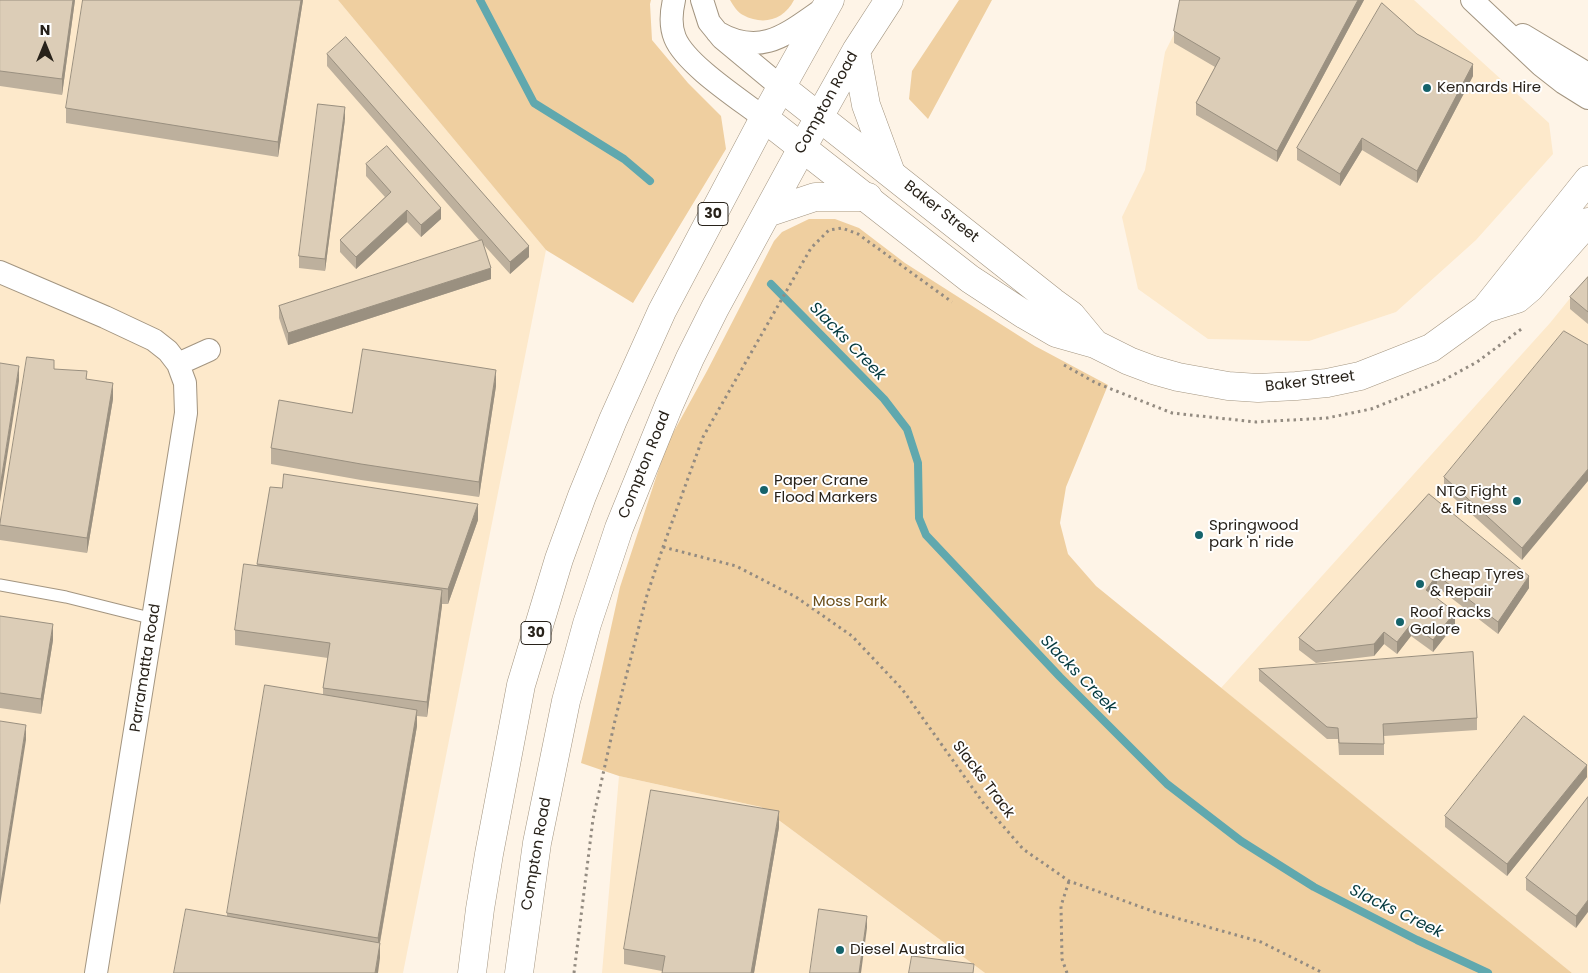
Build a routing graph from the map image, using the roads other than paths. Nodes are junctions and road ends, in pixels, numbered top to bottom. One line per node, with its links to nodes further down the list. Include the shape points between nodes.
1 (674, 0): 12 (street, via 672,30 686,56)
2 (702, 0): 6 (street, via 707,17)
3 (889, 0): 7 (main road, Compton Road)
4 (829, 3): 6 (street, via 771,42 743,42); 8 (main road, 30)
5 (1480, 6): 9 (street, via 1517,43)
6 (717, 32): 8 (street)
7 (856, 51): 11 (main road, Compton Road); 14 (main road, via 866,105)
8 (781, 87): 11 (main road, Baker Street); 12 (main road, 30)
9 (1584, 87): 10 (street)
10 (1588, 112)
11 (819, 117): 13 (main road, Compton Road); 14 (main road, Baker Street)
12 (764, 118): 13 (main road, Baker Street); 28 (main road, 30, via 662,311 612,420 559,560 521,685 489,854)
13 (802, 146): 16 (main road, Baker Street); 17 (main road, Compton Road)
14 (891, 173): 21 (main road, Baker Street, via 1072,315)
15 (1588, 180): 20 (main road, Baker Street)
16 (868, 198): 17 (main road, via 815,197); 21 (main road, Baker Street, via 970,279 1025,315 1056,333)
17 (767, 213): 26 (main road, Compton Road, via 690,358 669,405 620,528 587,624 566,701 537,842)
18 (1588, 222): 20 (main road, Baker Street, via 1517,299)
19 (0, 272): 23 (street, Parramatta Road, via 148,336)
20 (1485, 309): 21 (main road, Baker Street, via 1431,348 1360,376 1296,386 1243,387 1185,379 1129,361)
21 (1095, 344)
22 (209, 350): 23 (street)
23 (178, 364): 25 (street, Parramatta Road, via 186,383 186,413)
24 (0, 585): 25 (lane, via 66,597)
25 (154, 619): 27 (street, Parramatta Road)
26 (522, 945): 29 (main road, Compton Road); 30 (main road)
27 (96, 973)
28 (472, 973)
29 (519, 973)
30 (529, 973)

